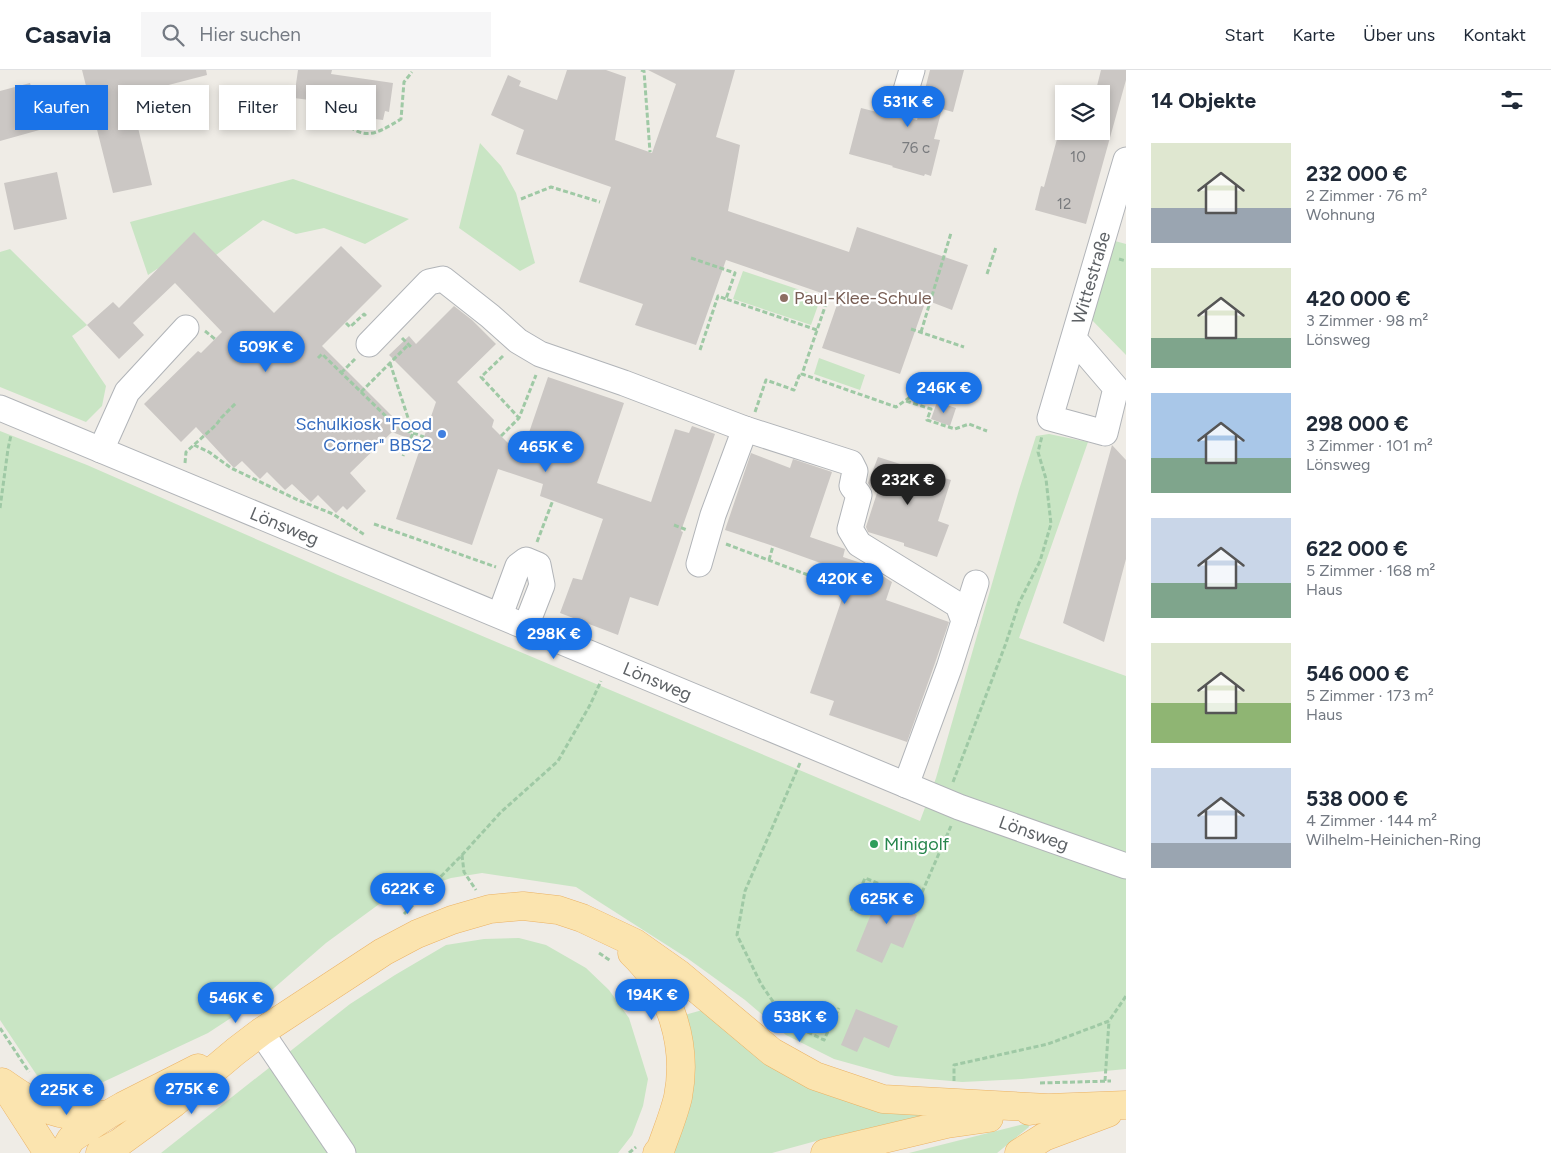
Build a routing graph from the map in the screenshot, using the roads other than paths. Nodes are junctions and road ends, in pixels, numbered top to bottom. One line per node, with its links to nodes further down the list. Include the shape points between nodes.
1 (912, 70): 2 (street)
2 (904, 97)
3 (1126, 160): 5 (street, Wittestraße)
4 (186, 328): 9 (street, via 127,392)
5 (1074, 339): 5 (street, Wittestraße, via 1050,418 1106,433 1116,388)
6 (369, 344): 8 (street, via 429,282 443,279 518,341 544,356)
7 (8, 411): 9 (street, Lönsweg)
8 (749, 423): 10 (street, via 713,515); 13 (street, via 851,463 855,471 852,486 859,495 850,529 859,544 958,605)
9 (101, 450): 12 (street, Lönsweg)
10 (698, 564)
11 (976, 583): 13 (street)
12 (500, 615): 14 (street, Lönsweg); 14 (street, via 523,568 538,565 542,585)
13 (964, 620): 15 (street)
14 (526, 626): 15 (street, Lönsweg)
15 (906, 785): 16 (street, Lönsweg)
16 (1126, 866)
17 (582, 918): 18 (main road, via 558,910 523,906 490,909 452,920 383,952); 21 (main road, via 635,943 678,974 772,1052 815,1076 883,1099); 24 (main road, via 626,947 645,966 672,1013 681,1061 678,1097 661,1148)
18 (261, 1032): 19 (main road); 28 (street)
19 (236, 1050): 23 (main road); 25 (main road)
20 (1, 1080): 23 (main road, via 25,1098 56,1113 77,1116); 26 (main road)
21 (1044, 1096): 22 (main road); 29 (main road, via 947,1124)
22 (1124, 1098): 30 (main road)
23 (109, 1114): 27 (main road, via 71,1139)
24 (649, 1148)
25 (111, 1150)
26 (48, 1153)
27 (63, 1153)
28 (343, 1153)
29 (825, 1153)
30 (1018, 1153)

